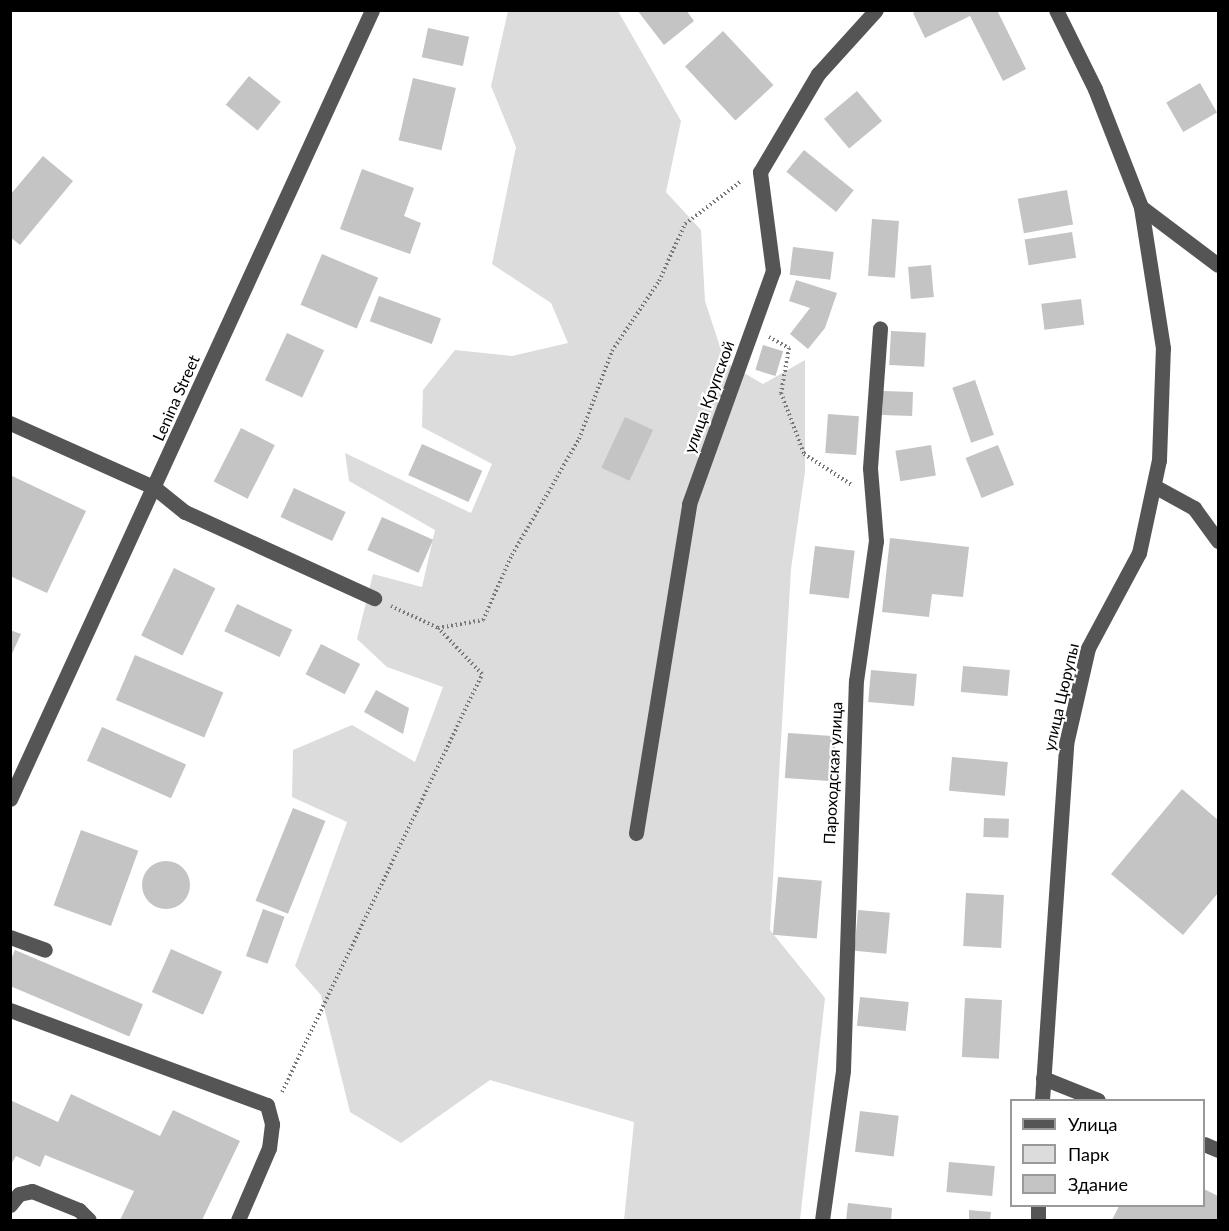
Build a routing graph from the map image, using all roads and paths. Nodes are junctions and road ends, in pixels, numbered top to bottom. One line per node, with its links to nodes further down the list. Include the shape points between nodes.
1 (372, 10): 11 (street, Lenina Street)
2 (876, 10): 4 (street, via 818,74)
3 (1056, 10): 5 (street, улица Цюрупы, via 1095,89)
4 (760, 172): 7 (street, улица Крупской, via 773,271); 15 (path, via 723,190 685,224 659,281 612,351 579,439 512,555 483,620)
5 (1141, 207): 6 (street); 10 (street, улица Цюрупы, via 1163,348)
6 (1218, 265)
7 (753, 327): 12 (path, via 789,348 782,393 804,454 839,480); 17 (street, улица Крупской, via 689,504)
8 (880, 328): 12 (street, Пароходская улица)
9 (10, 423): 11 (street)
10 (1154, 486): 13 (street, via 1194,508); 21 (street, улица Цюрупы, via 1139,553 1088,648 1066,744)
11 (155, 488): 14 (street, via 184,512); 16 (street, Lenina Street)
12 (872, 493): 28 (street, Пароходская улица, via 876,542 855,693 843,1070)
13 (1218, 540)
14 (374, 598): 15 (path)
15 (438, 628): 24 (path, via 482,674)
16 (10, 799)
17 (636, 833)
18 (10, 937): 19 (street)
19 (45, 950)
20 (10, 1010): 24 (street, via 254,1096)
21 (1043, 1078): 22 (street, улица Цюрупы); 23 (street)
22 (1042, 1099)
23 (1093, 1099)
24 (271, 1114): 27 (street, via 269,1148)
25 (10, 1205): 26 (street, via 19,1194 32,1191 80,1210)
26 (89, 1221)
27 (238, 1221)
28 (822, 1221)

